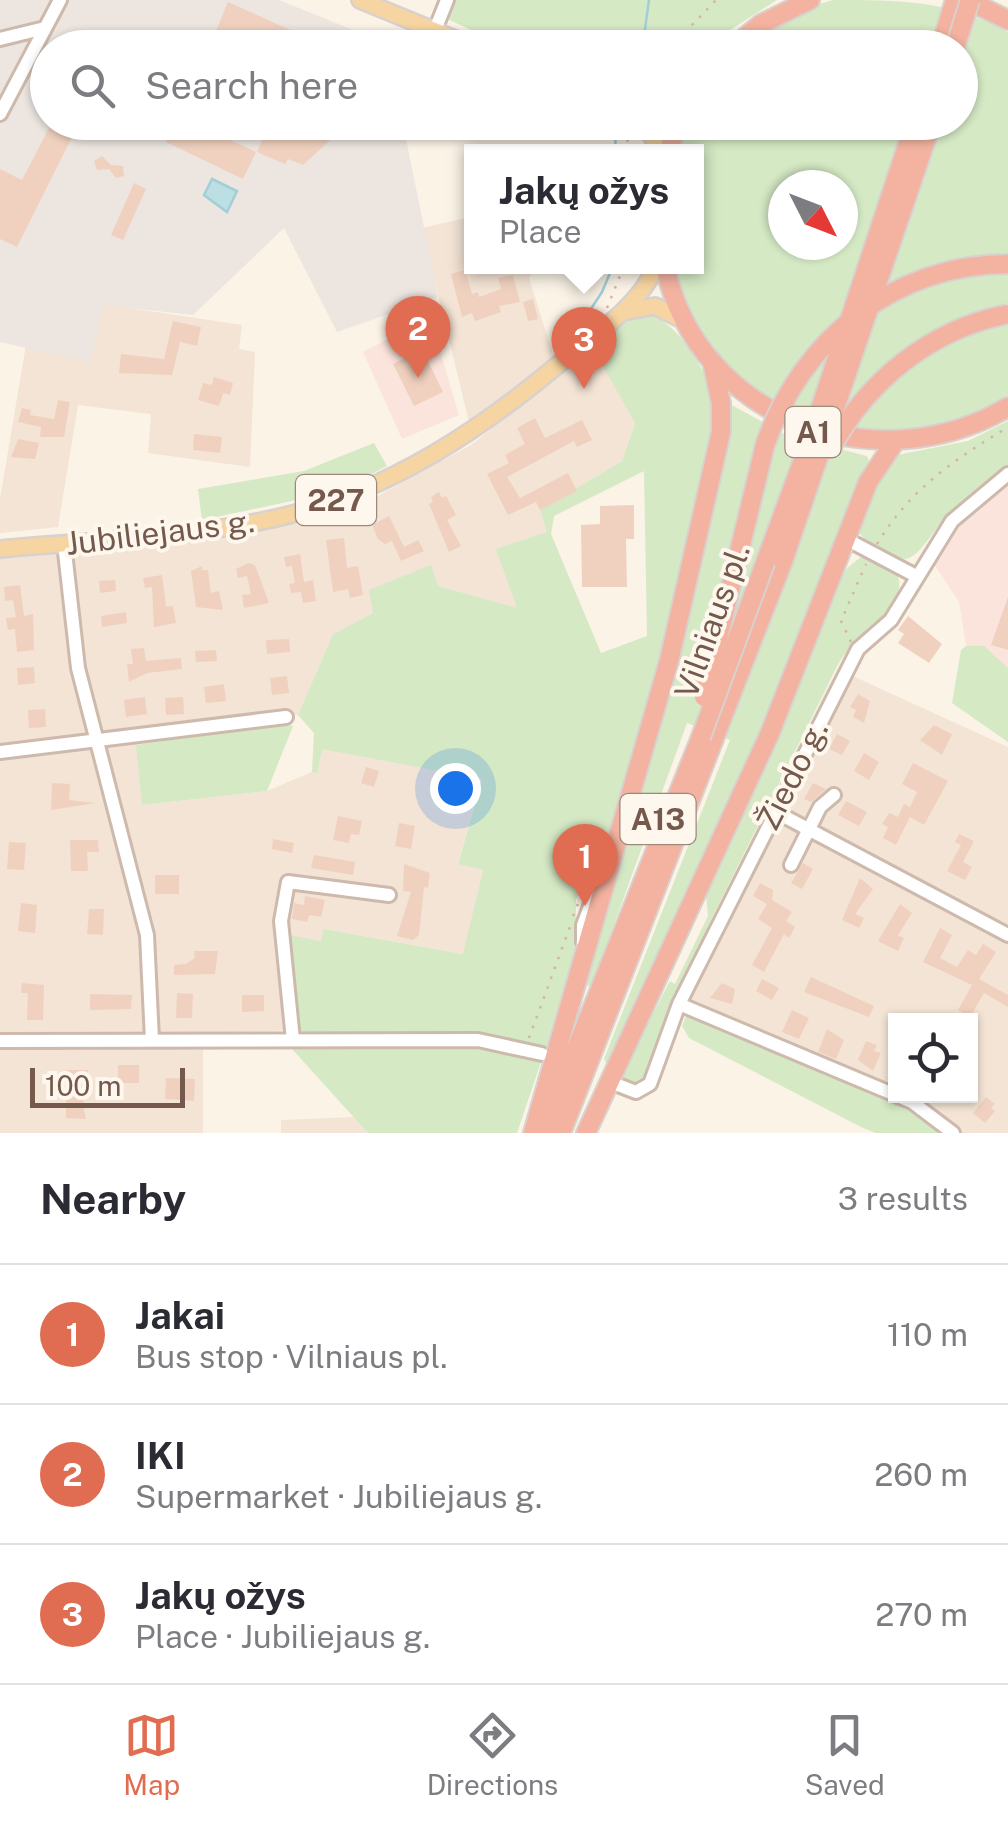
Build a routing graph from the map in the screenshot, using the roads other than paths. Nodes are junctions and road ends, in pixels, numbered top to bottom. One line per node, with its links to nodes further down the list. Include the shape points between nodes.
1 (60, 0): 8 (street)
2 (360, 0): 10 (main road)
3 (447, 0): 10 (street)
4 (810, 0): 11 (highway)
5 (955, 0): 12 (highway)
6 (968, 0): 7 (highway); 13 (highway, bridge)
7 (1008, 20)
8 (44, 28): 9 (street)
9 (36, 30)
10 (435, 30)
11 (754, 30)
12 (946, 30)
13 (960, 30)
14 (30, 32): 15 (street)
15 (0, 39)
16 (30, 55): 17 (street)
17 (0, 114)
18 (909, 140): 36 (highway, Vilniaus pl. / A1, bridge)
19 (926, 140): 33 (highway, Vilniaus pl. / A1, bridge)
20 (1008, 264): 36 (highway, bridge, via 944,272 892,292 832,335 796,378 765,445)
21 (652, 274): 23 (main road, 227)
22 (668, 274): 25 (highway)
23 (620, 314): 25 (main road, via 655,306); 31 (main road, Jubiliejaus g. / 227, via 462,438 351,495 251,522)
24 (1008, 314): 33 (highway, bridge, via 931,343 873,388 827,456)
25 (685, 321): 26 (highway)
26 (712, 361): 28 (highway, via 745,393 792,422 838,437); 51 (highway, via 721,432 670,660)
27 (1008, 408): 28 (highway, via 945,435)
28 (894, 442): 30 (highway, via 876,465)
29 (1008, 474): 34 (street, Žiedo g., via 952,521)
30 (846, 539): 34 (street); 54 (highway, via 770,734)
31 (64, 543): 32 (main road, Jubiliejaus g. / 227); 37 (street, via 78,668)
32 (0, 549)
33 (783, 562): 36 (highway, Vilniaus pl. / A1)
34 (916, 576): 40 (street, Žiedo g., via 890,620 858,649)
35 (286, 717): 37 (street)
36 (702, 739): 52 (highway, Vilniaus pl. / A1); 53 (highway, Vilniaus pl. / A1)
37 (97, 740): 38 (street); 46 (street, via 140,898)
38 (0, 752)
39 (834, 795): 41 (street)
40 (774, 812): 41 (street); 45 (street, Žiedo g.)
41 (808, 829): 42 (street); 44 (street)
42 (791, 865)
43 (389, 894): 47 (street, via 288,882 281,921)
44 (1008, 936)
45 (680, 1004): 50 (street, Žiedo g., via 650,1084 636,1092); 55 (street, via 912,1102)
46 (152, 1040): 47 (street); 48 (street)
47 (292, 1040): 49 (street, via 478,1040)
48 (0, 1041)
49 (542, 1054)
50 (618, 1086)
51 (533, 1133)
52 (542, 1133)
53 (561, 1133)
54 (586, 1133)
55 (954, 1133)

